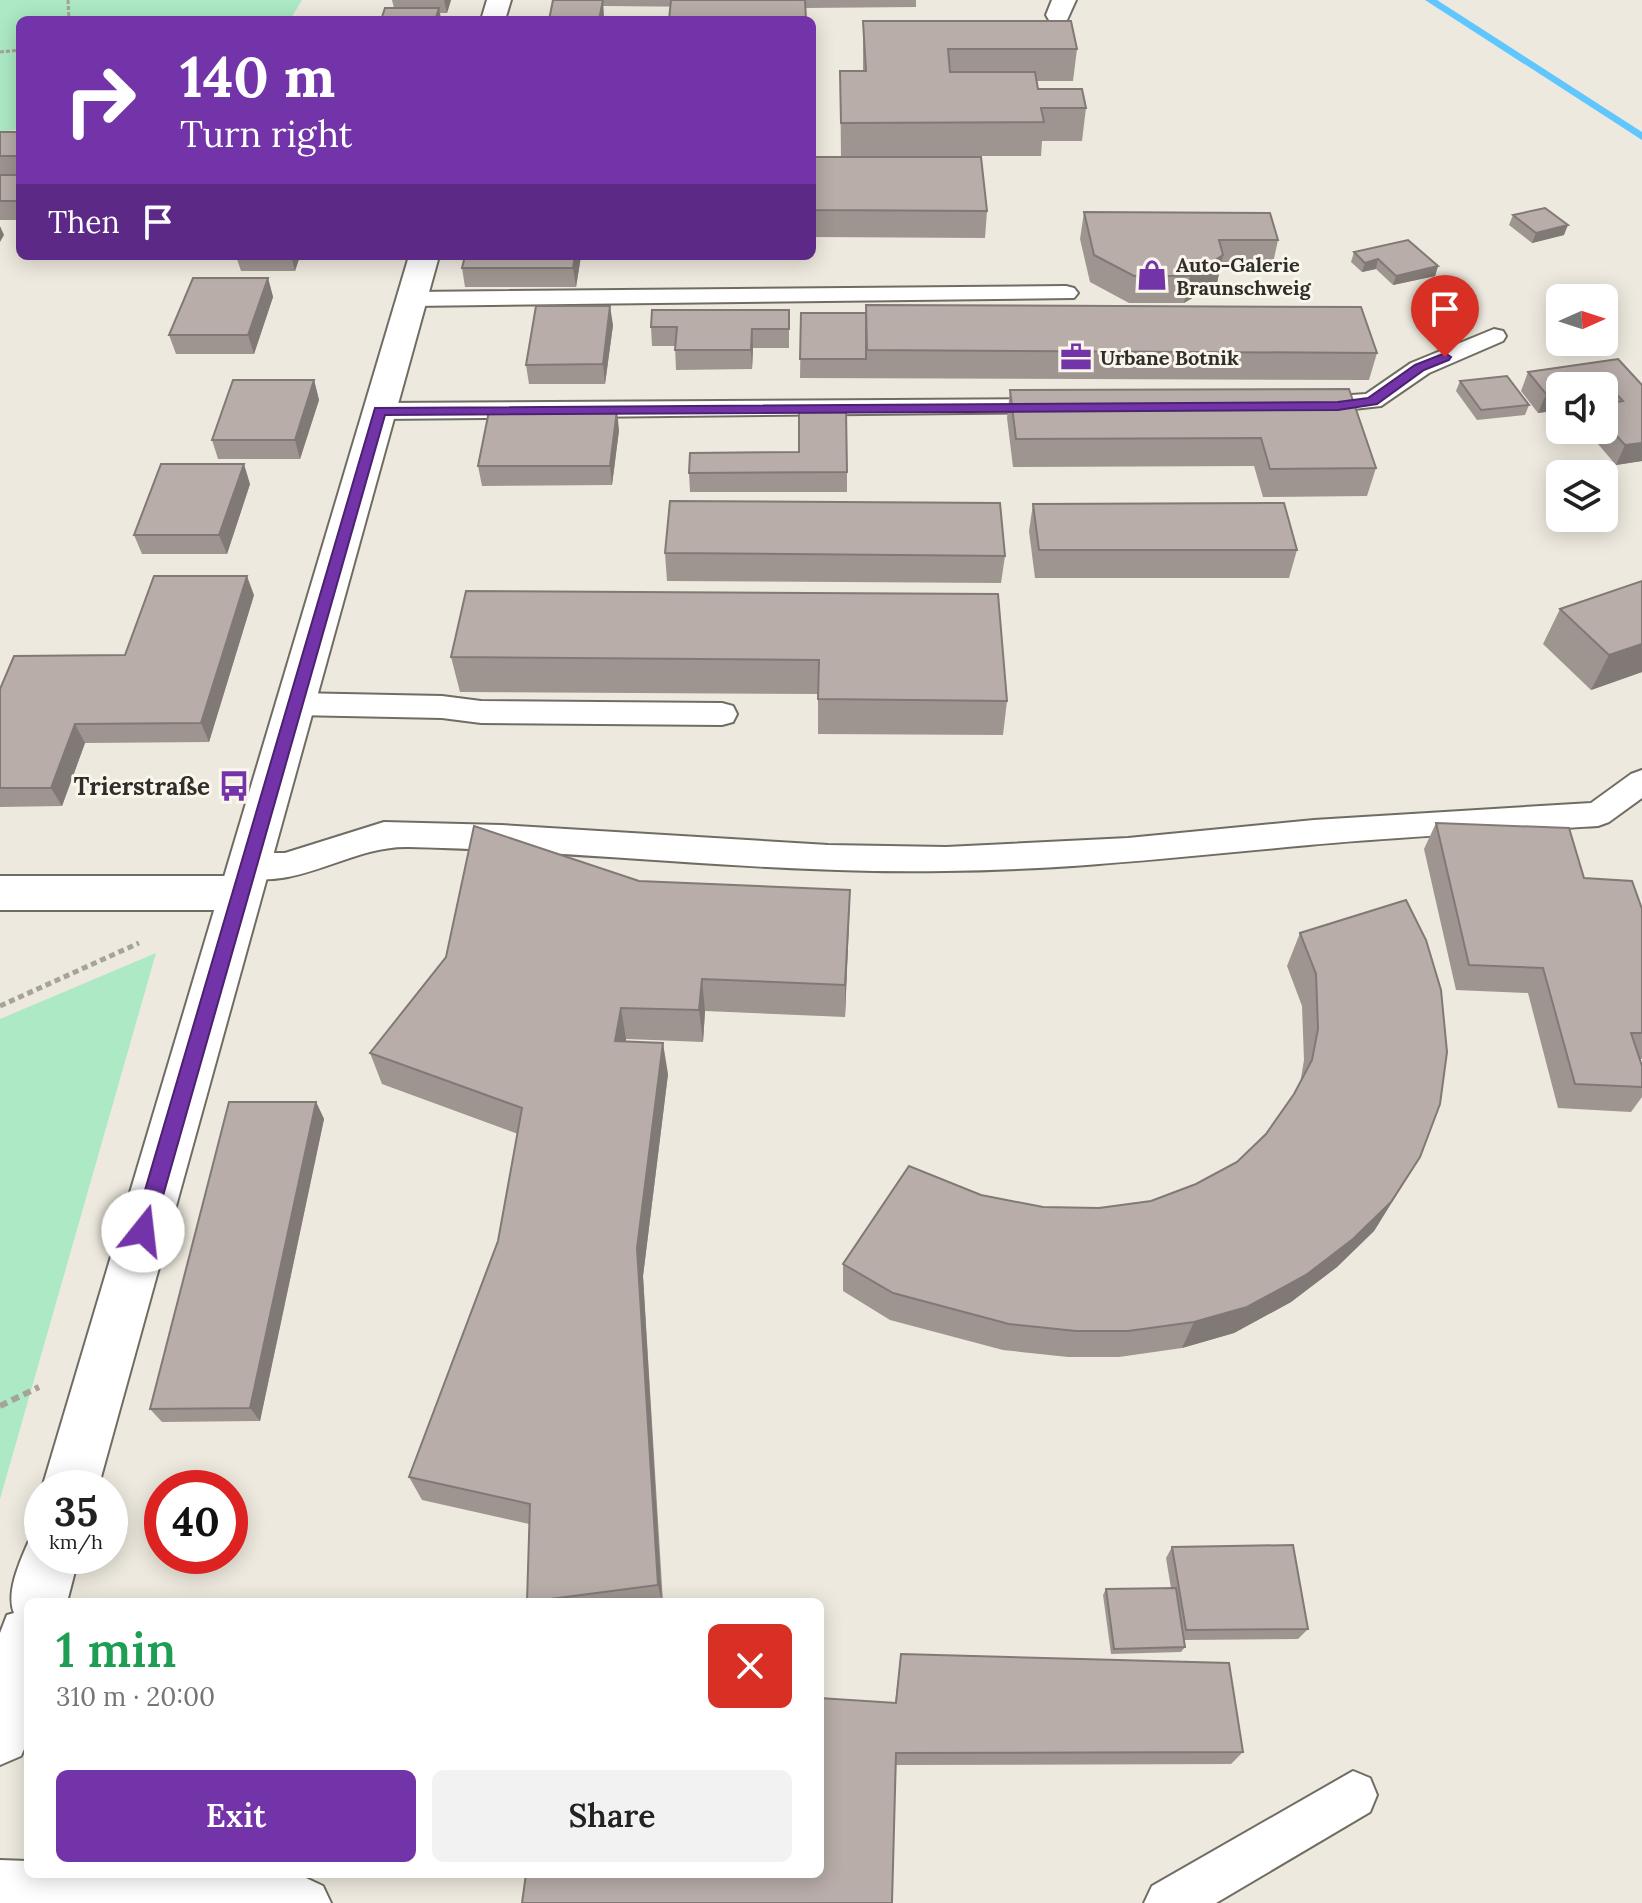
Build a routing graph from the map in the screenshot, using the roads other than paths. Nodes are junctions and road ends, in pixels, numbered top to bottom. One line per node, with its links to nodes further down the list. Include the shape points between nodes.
1 (423, 260): 3 (street)
2 (1066, 293): 3 (lane)
3 (412, 299): 7 (street)
4 (1494, 336): 5 (lane, via 1420,368 1372,401)
5 (1290, 406)
6 (1084, 407): 7 (lane)
7 (380, 411): 8 (street)
8 (295, 704): 9 (lane); 11 (street)
9 (722, 714)
10 (1642, 782): 11 (lane, via 1598,814 946,859 384,834)
11 (244, 879): 12 (street); 13 (street)
12 (0, 893)
13 (75, 1470)
14 (46, 1574): 15 (street)
15 (39, 1598)
16 (24, 1650): 17 (street)
17 (0, 1735)
18 (1353, 1795): 21 (lane)
19 (0, 1884): 20 (lane)
20 (306, 1903)
21 (1169, 1903)

